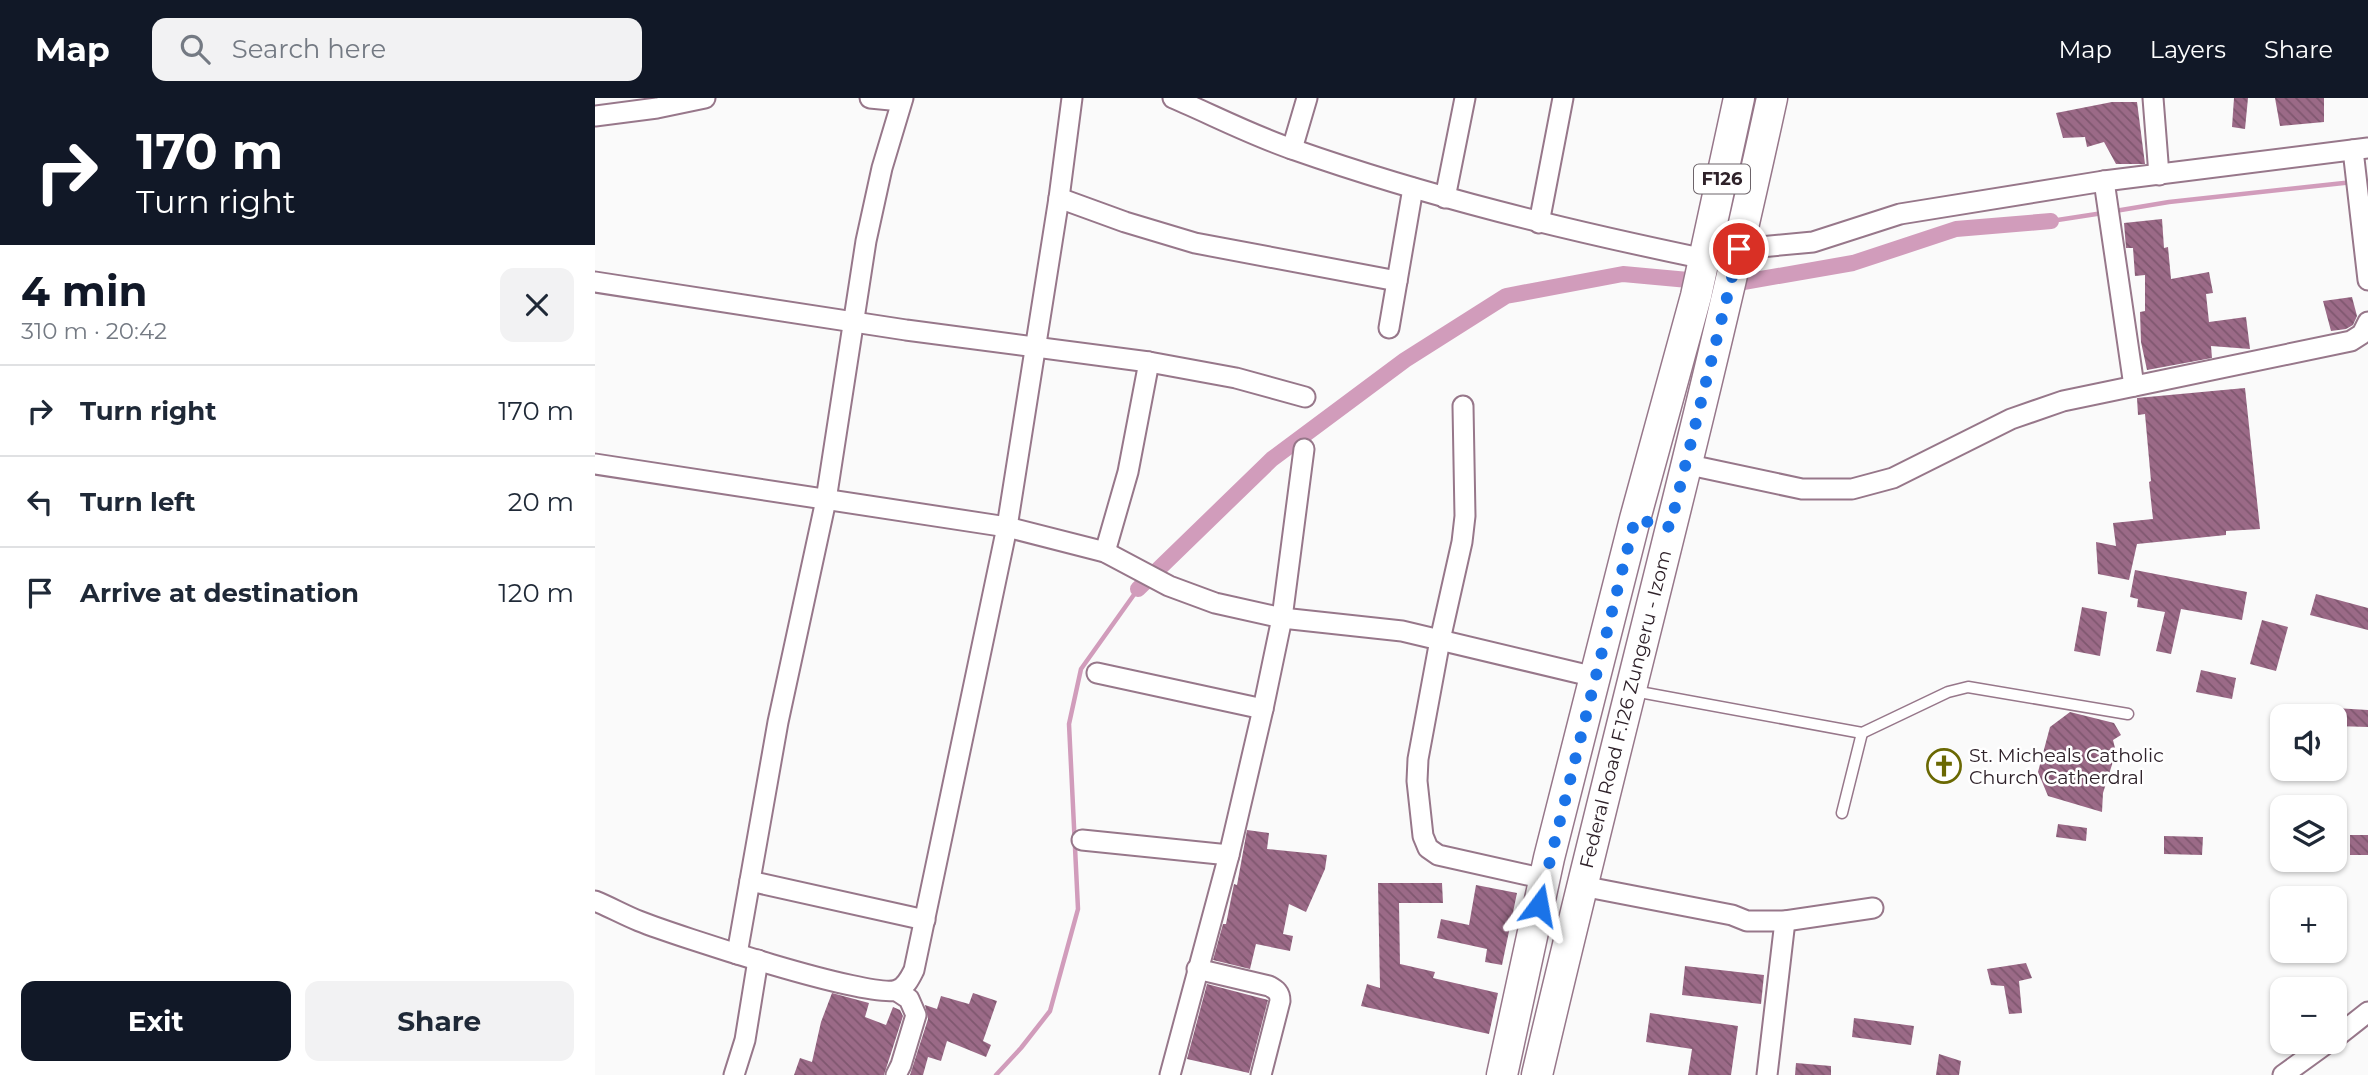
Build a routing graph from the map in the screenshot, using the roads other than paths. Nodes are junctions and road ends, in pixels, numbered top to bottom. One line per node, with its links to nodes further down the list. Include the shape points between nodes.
1 (705, 98): 12 (street)
2 (870, 98): 11 (street)
3 (1072, 98): 19 (street)
4 (1173, 98): 14 (street)
5 (1307, 98): 14 (street)
6 (1465, 98): 20 (street)
7 (1563, 98): 21 (street)
8 (1739, 98): 23 (main road, Federal Road F.126 Zungeru - Izom / F126)
9 (1772, 98): 22 (main road, Federal Road F.126 Zungeru - Izom / F126)
10 (2153, 98): 16 (street)
11 (902, 100): 27 (street, via 882,168)
12 (674, 101): 13 (street)
13 (595, 116)
14 (1292, 149): 17 (street)
15 (2359, 156): 16 (street); 24 (street)
16 (2159, 176): 18 (street)
17 (1413, 188): 20 (street); 25 (street)
18 (2105, 190): 22 (street, via 1900,214 1834,237); 32 (street)
19 (1059, 198): 25 (street, via 1195,243); 30 (street)
20 (1445, 198): 21 (street)
21 (1539, 223): 23 (street)
22 (1738, 253): 37 (main road, Federal Road F.126 Zungeru - Izom / F126)
23 (1704, 262): 39 (main road, Federal Road F.126 Zungeru - Izom / F126)
24 (2368, 280)
25 (1397, 281): 29 (street)
26 (595, 282): 27 (street)
27 (853, 321): 30 (street); 38 (street)
28 (2368, 322): 32 (street, via 2362,334 2351,341)
29 (1389, 328)
30 (1035, 348): 31 (street); 40 (street)
31 (1149, 362): 33 (street, via 1236,378); 42 (street, via 1128,472)
32 (2134, 386): 37 (street, via 2063,401 2011,419 1893,478 1851,489 1802,489)
33 (1304, 397)
34 (1463, 406): 44 (street, via 1465,516)
35 (1304, 449): 43 (street)
36 (595, 464): 38 (street)
37 (1685, 464): 41 (main road, Federal Road F.126 Zungeru - Izom / F126)
38 (826, 500): 40 (street); 55 (street)
39 (1635, 519): 41 (main road); 46 (main road, Federal Road F.126 Zungeru - Izom / F126)
40 (1007, 527): 42 (street); 59 (street)
41 (1670, 527): 47 (main road, Federal Road F.126 Zungeru - Izom / F126)
42 (1105, 552): 43 (street, via 1203,600)
43 (1282, 618): 44 (street); 48 (street)
44 (1440, 639): 46 (street); 54 (street, via 1418,759 1423,836 1428,848 1438,855)
45 (1097, 673): 48 (street)
46 (1595, 677): 54 (main road, Federal Road F.126 Zungeru - Izom / F126)
47 (1630, 690): 50 (lane); 56 (main road, Federal Road F.126 Zungeru - Izom / F126)
48 (1263, 709): 53 (street)
49 (2128, 714): 50 (lane, via 1968,687)
50 (1862, 733): 51 (lane)
51 (1842, 813)
52 (1082, 840): 53 (street)
53 (1229, 855): 63 (street)
54 (1545, 879): 72 (main road, Federal Road F.126 Zungeru - Izom / F126)
55 (750, 881): 59 (street); 61 (street)
56 (1582, 886): 60 (street, via 1747,921); 73 (main road, Federal Road F.126 Zungeru - Izom / F126)
57 (595, 901): 61 (street)
58 (1873, 908): 60 (street)
59 (925, 920): 64 (street, via 914,970)
60 (1785, 921): 74 (street)
61 (737, 954): 62 (street)
62 (758, 960): 64 (street, via 866,990); 68 (street, via 745,1040)
63 (1197, 969): 70 (street); 71 (street, via 1269,986 1280,996)
64 (897, 991): 69 (street, via 909,999 916,1015)
65 (2368, 1012): 66 (street)
66 (2347, 1029)
67 (2312, 1054): 75 (street)
68 (734, 1075)
69 (896, 1075)
70 (1170, 1075)
71 (1261, 1075)
72 (1502, 1075)
73 (1537, 1075)
74 (1767, 1075)
75 (2283, 1075)

